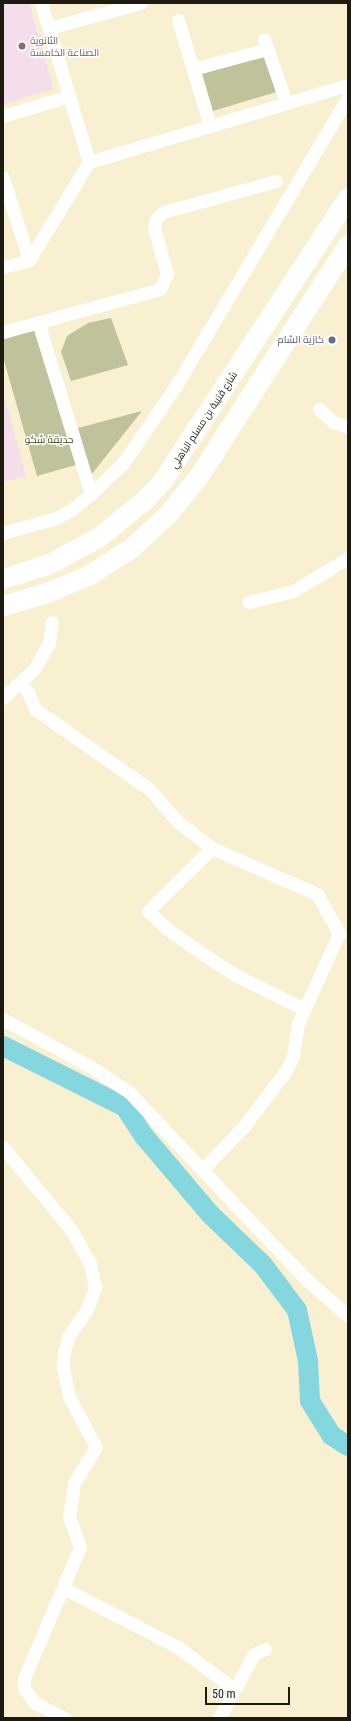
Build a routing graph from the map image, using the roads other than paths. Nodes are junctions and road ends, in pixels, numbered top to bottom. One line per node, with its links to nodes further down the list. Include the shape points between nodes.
1 (41, 3): 4 (street)
2 (141, 3): 4 (street)
3 (178, 20): 5 (street)
4 (49, 28): 7 (street)
5 (193, 69): 9 (street, via 266,44); 11 (street)
6 (348, 85): 9 (street)
7 (69, 96): 10 (street); 12 (street)
8 (348, 97): 23 (street, via 177,384 124,462)
9 (286, 102): 11 (street)
10 (3, 116)
11 (210, 126): 12 (street)
12 (90, 162): 17 (street)
13 (3, 178): 17 (street)
14 (276, 181): 19 (street, via 163,212 154,228 167,274 160,289)
15 (348, 198): 26 (main road, شارع قتيبة بن مسلم الباهلي, via 163,480 138,506 100,537 50,564)
16 (348, 245): 28 (main road, via 200,475 169,514 132,548 90,575 44,594)
17 (29, 260): 18 (street)
18 (3, 267)
19 (38, 322): 20 (street); 23 (street)
20 (3, 332)
21 (318, 410): 22 (street, via 333,422)
22 (348, 427)
23 (91, 494): 24 (street, via 56,518)
24 (3, 533)
25 (348, 558): 27 (street, via 292,591)
26 (3, 579)
27 (249, 602)
28 (3, 606)
29 (52, 622): 30 (street, via 49,643 35,668)
30 (21, 683): 31 (street); 32 (street, via 35,709 149,789 178,822)
31 (3, 698)
32 (212, 848): 33 (street, via 317,894 339,933); 33 (street, via 148,911 167,929 237,976)
33 (304, 1009): 36 (street, via 298,1024 293,1057 285,1072 245,1125)
34 (3, 1019): 36 (street, via 96,1070 130,1093)
35 (3, 1147): 38 (street, via 72,1231 90,1263 94,1282 93,1297 68,1337 63,1357 70,1397 96,1447 74,1483 69,1517 80,1547)
36 (202, 1170): 37 (street, via 307,1280)
37 (348, 1316)
38 (63, 1588): 40 (street, via 179,1648); 41 (street, via 35,1648 24,1678 24,1688 35,1703)
39 (265, 1649): 40 (street, via 254,1654)
40 (234, 1689): 42 (street)
41 (65, 1718)
42 (219, 1718)

